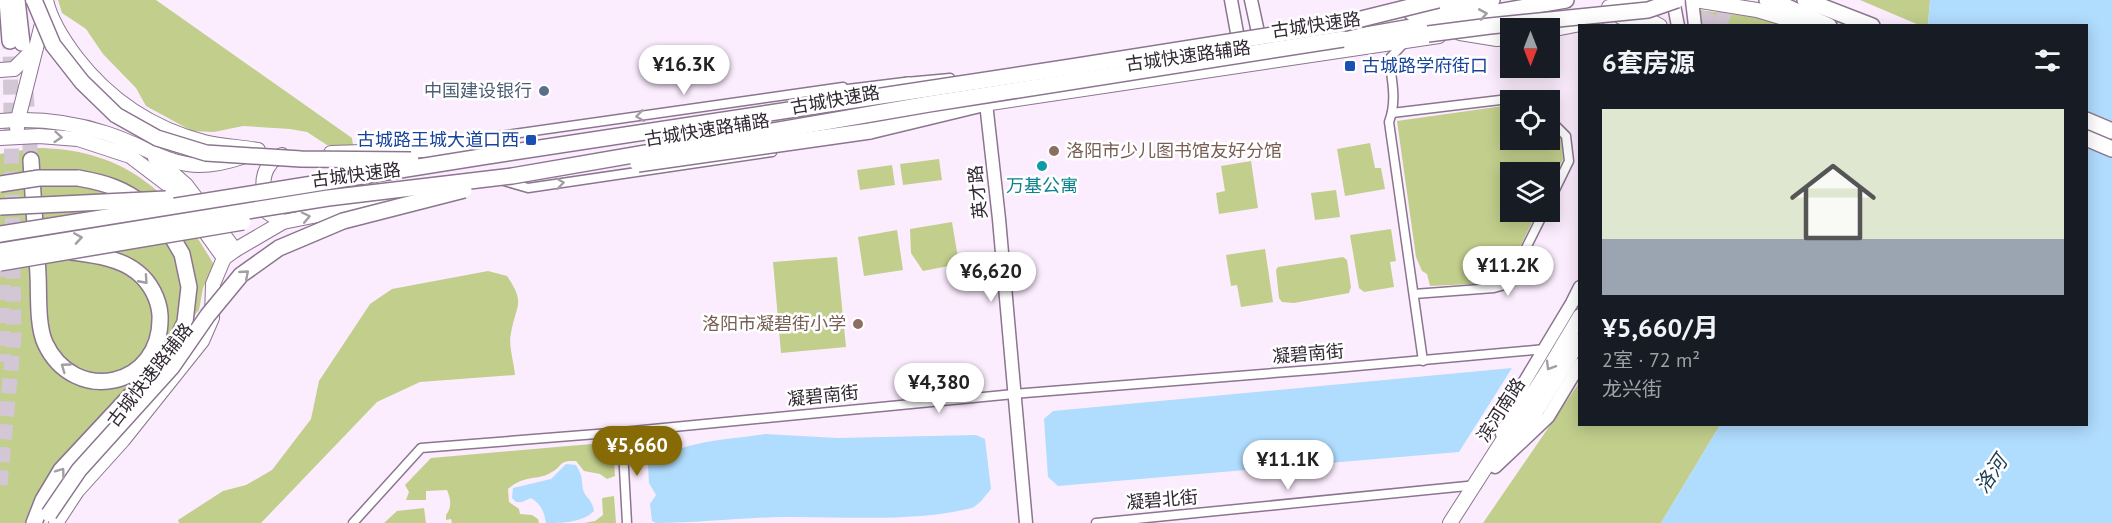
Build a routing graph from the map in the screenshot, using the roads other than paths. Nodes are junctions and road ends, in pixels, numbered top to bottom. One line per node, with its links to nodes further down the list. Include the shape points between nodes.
1 (7, 0): 32 (highway)
2 (17, 0): 32 (highway)
3 (1231, 0): 29 (main road)
4 (1251, 0): 26 (main road)
5 (1438, 0): 27 (highway, 古城快速路, bridge)
6 (1444, 0): 26 (main road, 古城快速路辅路)
7 (1492, 0): 27 (highway, bridge)
8 (1566, 0): 27 (highway, one-way to 8)
9 (1665, 0): 28 (main road, 古城快速路辅路)
10 (1675, 0): 19 (main road); 27 (highway, 古城快速路, bridge, via 1648,10 1428,34)
11 (1694, 0): 20 (main road); 21 (main road, via 1757,10)
12 (1767, 0): 22 (highway)
13 (1804, 0): 16 (highway)
14 (1826, 0): 16 (main road)
15 (42, 2): 32 (main road); 39 (main road, 古城快速路辅路, via 63,40 94,80 121,105); 53 (highway, bridge, via 53,45 82,82 116,115 157,138 206,153 301,159 395,161)
16 (1854, 17): 23 (highway)
17 (1584, 24): 18 (main road, via 1623,17)
18 (1656, 24)
19 (1678, 24)
20 (1695, 24)
21 (1803, 24)
22 (1825, 24)
23 (1868, 24)
24 (1578, 25): 25 (main road)
25 (1560, 28)
26 (1257, 30): 29 (main road, 古城快速路辅路); 33 (main road)
27 (1342, 31): 53 (highway, 古城快速路, bridge, via 1071,67); 55 (highway, 古城快速路, bridge)
28 (1460, 33): 30 (main road); 31 (main road, 古城快速路辅路)
29 (1237, 34): 34 (main road); 36 (main road, 古城快速路辅路)
30 (1500, 39)
31 (1405, 42): 33 (main road, 古城快速路辅路); 40 (street, via 1389,59 1394,90)
32 (23, 44): 35 (main road, via 14,69); 41 (main road)
33 (1265, 63): 34 (main road, 古城快速路辅路)
34 (1243, 66): 38 (main road, 古城快速路辅路)
35 (0, 70)
36 (975, 76): 38 (main road, 英才路); 52 (main road, 古城快速路辅路, via 482,150); 53 (highway, one-way to 53, bridge, via 578,135)
37 (1500, 100): 40 (street)
38 (990, 103): 55 (main road, 古城快速路辅路); 55 (highway, one-way to 38, bridge, via 597,170 870,131); 75 (main road, 英才路)
39 (137, 113): 50 (main road, 古城快速路辅路, via 165,129 204,142); 51 (main road)
40 (1392, 113): 69 (street, via 1389,122)
41 (18, 119): 42 (main road); 46 (main road); 51 (main road, via 55,120 103,132)
42 (0, 121)
43 (2088, 121): 45 (highway)
44 (1560, 130): 56 (street, via 1566,136 1569,161)
45 (2112, 131)
46 (17, 136): 47 (main road); 66 (main road, one-way to 66, via 78,139 130,156 176,191)
47 (0, 138)
48 (2088, 139): 49 (highway)
49 (2112, 149)
50 (261, 151): 51 (main road, via 205,166 189,166); 52 (main road, 古城快速路辅路)
51 (147, 152): 66 (main road, via 186,185)
52 (286, 152): 61 (main road, via 269,164 263,192 267,212)
53 (481, 157): 58 (highway, 古城快速路, bridge)
54 (31, 160): 65 (highway, one-way to 54, via 108,258 136,271 151,286 160,307 161,331 153,353 140,368 120,380 80,378 59,365 44,341)
55 (508, 178): 59 (highway, 古城快速路, bridge); 61 (main road, 古城快速路辅路, one-way to 55); 79 (highway, one-way to 55, bridge, via 80,470 172,367 241,275 279,248 343,221)
56 (1560, 179)
57 (0, 184): 80 (highway, one-way to 57, bridge, via 61,470 171,352 185,322 189,287 182,254 168,229 129,192 104,182 78,178)
58 (238, 197): 60 (highway, bridge); 63 (highway, 古城快速路, bridge)
59 (328, 198): 64 (highway, 古城快速路, one-way to 59, bridge); 65 (highway, bridge, via 252,220)
60 (0, 207)
61 (283, 222): 66 (main road, 古城快速路辅路)
62 (1539, 222): 69 (street, via 1505,285)
63 (0, 234)
64 (0, 251)
65 (72, 252): 67 (highway, bridge)
66 (229, 254): 79 (main road, 古城快速路辅路, via 213,284 212,318 202,341 123,440)
67 (0, 263)
68 (1578, 291): 72 (main road)
69 (1414, 294): 73 (street)
70 (1578, 319): 77 (main road, 滨河南路, one-way to 77)
71 (1578, 343): 77 (main road, 滨河南路, via 1539,407)
72 (1545, 349): 73 (street, 凝碧南街); 77 (main road, via 1524,383)
73 (1423, 360): 75 (street, 凝碧南街)
74 (1578, 367): 77 (main road, via 1548,417)
75 (1016, 394): 76 (street, 凝碧南街); 83 (main road, 英才路); 84 (main road, 英才路)
76 (622, 432): 81 (street, 凝碧南街, via 421,448); 82 (street)
77 (1493, 463): 78 (main road, 滨河南路)
78 (1478, 484): 85 (street, 凝碧北街); 86 (main road, 滨河南路); 87 (main road, 滨河南路)
79 (50, 520)
80 (34, 523)
81 (353, 523)
82 (627, 523)
83 (1026, 523)
84 (1032, 523)
85 (1096, 523)
86 (1450, 523)
87 (1460, 523)

